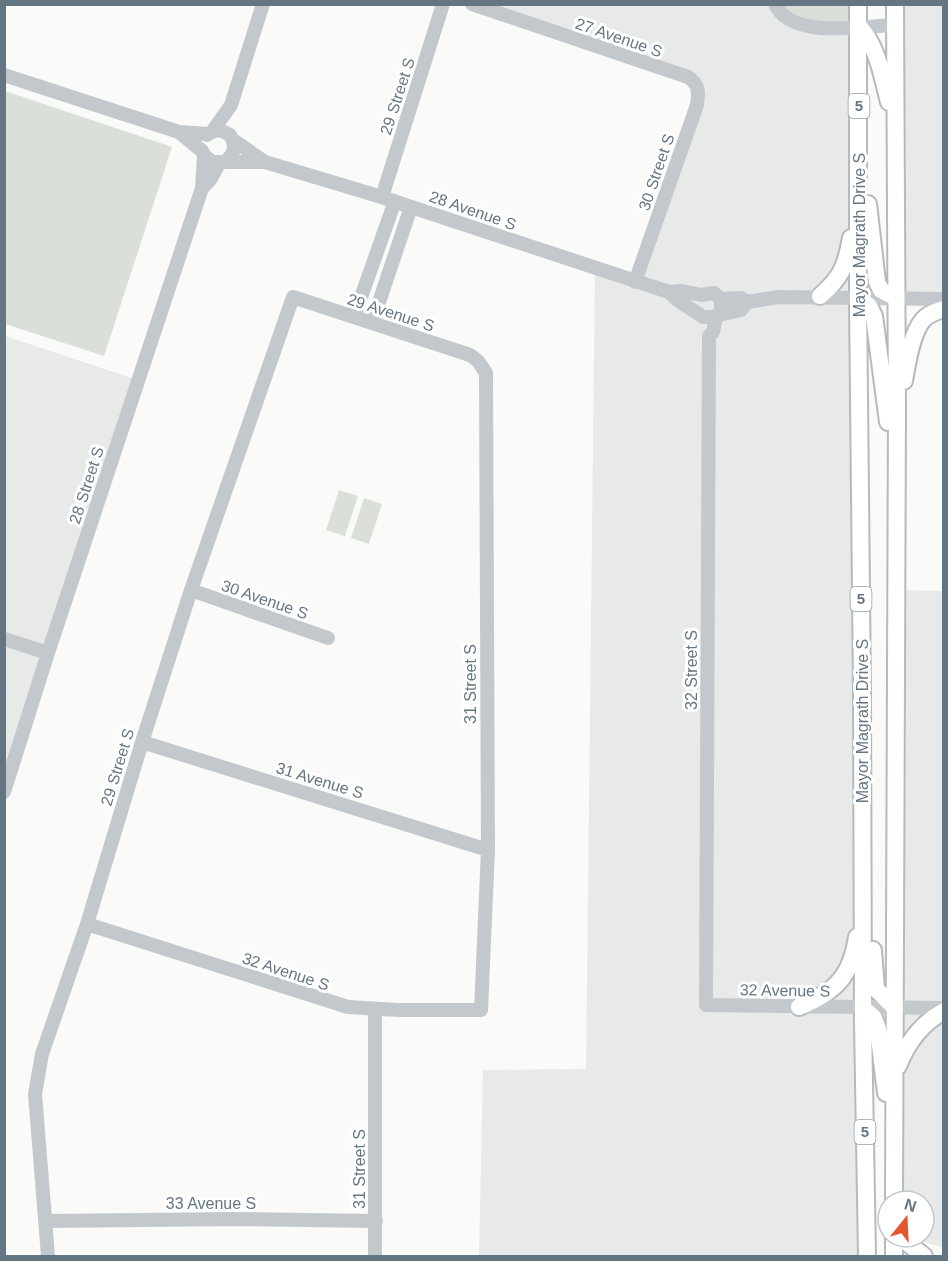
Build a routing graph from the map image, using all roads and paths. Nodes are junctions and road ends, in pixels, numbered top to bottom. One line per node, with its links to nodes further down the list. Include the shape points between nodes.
1 (263, 4): 11 (street)
2 (443, 4): 22 (street, 29 Street S)
3 (472, 4): 10 (street, 27 Avenue S)
4 (775, 4): 8 (street, via 789,20 806,27)
5 (858, 4): 8 (main road, Mayor Magrath Drive S / 5)
6 (895, 4): 7 (main road, Mayor Magrath Drive S / 5)
7 (895, 24): 8 (street); 12 (main road, Mayor Magrath Drive S / 5)
8 (859, 26): 12 (main road, via 876,52); 13 (main road, Mayor Magrath Drive S / 5)
9 (4, 75): 14 (street)
10 (688, 77): 24 (street, 30 Street S, via 696,84 697,105)
11 (231, 105): 15 (street); 16 (street)
12 (895, 128): 30 (main road, Mayor Magrath Drive S / 5)
13 (859, 129): 20 (main road, Mayor Magrath Drive S / 5); 30 (main road, via 877,282 881,290)
14 (179, 132): 15 (street); 17 (street)
15 (209, 133): 16 (street, via 220,130); 17 (street, via 203,140)
16 (232, 138): 18 (street, via 234,151); 19 (street)
17 (203, 153): 18 (street, via 212,162); 21 (street)
18 (223, 161): 19 (street); 21 (street)
19 (265, 162): 22 (street, 28 Avenue S)
20 (859, 187): 27 (main road, via 846,262); 29 (main road, Mayor Magrath Drive S / 5)
21 (202, 188): 44 (street, 28 Street S)
22 (388, 199): 23 (street, 28 Avenue S); 36 (street, 29 Street S)
23 (411, 207): 24 (street, 28 Avenue S); 37 (street)
24 (635, 282): 25 (street, 28 Avenue S)
25 (669, 292): 26 (street, 28 Avenue S); 35 (street, 28 Avenue S, via 677,301)
26 (701, 295): 31 (street, 28 Avenue S, via 714,293); 35 (street, via 696,302)
27 (820, 296): 29 (street, 28 Avenue S); 33 (street, 28 Avenue S)
28 (293, 297): 36 (street, 29 Avenue S); 41 (street, 29 Street S)
29 (858, 298): 30 (street, 28 Avenue S); 40 (main road, via 874,316); 47 (main road, Mayor Magrath Drive S / 5)
30 (896, 298): 32 (street, 28 Avenue S); 39 (main road, Mayor Magrath Drive S / 5)
31 (721, 299): 33 (street, 28 Avenue S, via 741,298); 35 (street, via 722,307)
32 (944, 299)
33 (747, 302): 35 (street, 28 Avenue S, via 741,310)
34 (944, 309): 39 (main road, via 927,316 920,324)
35 (709, 315): 51 (street, 32 Street S, via 713,332 709,336)
36 (354, 317): 37 (street, 29 Avenue S)
37 (372, 323): 38 (street, 29 Avenue S, via 464,352)
38 (478, 361): 48 (street, 31 Street S, via 486,373)
39 (897, 411): 40 (main road, Mayor Magrath Drive S / 5)
40 (897, 485): 54 (main road, Mayor Magrath Drive S / 5)
41 (191, 590): 42 (street, 30 Avenue S); 45 (street, 29 Street S)
42 (328, 638)
43 (4, 639): 44 (street)
44 (48, 653): 46 (street, 28 Street S)
45 (142, 742): 48 (street, 31 Avenue S); 50 (street, 29 Street S)
46 (4, 792)
47 (863, 812): 49 (main road, Mayor Magrath Drive S / 5); 54 (main road, via 876,989)
48 (488, 850): 57 (street, 31 Street S)
49 (863, 900): 52 (main road, via 856,944 843,977 820,998); 53 (main road, Mayor Magrath Drive S / 5)
50 (87, 924): 56 (street, 32 Avenue S, via 317,998); 61 (street, 29 Street S, via 42,1054 36,1083)
51 (706, 1005): 52 (street, 32 Avenue S)
52 (799, 1007): 53 (street, 32 Avenue S)
53 (863, 1008): 54 (street, 32 Avenue S); 59 (main road, via 874,1018 878,1029); 65 (main road, Mayor Magrath Drive S / 5)
54 (895, 1008): 55 (street, 32 Avenue S); 58 (main road, Mayor Magrath Drive S / 5)
55 (944, 1009): 58 (main road, via 911,1041)
56 (375, 1010): 57 (street, 32 Avenue S); 62 (street, 31 Street S)
57 (481, 1010)
58 (895, 1075): 59 (main road, Mayor Magrath Drive S / 5)
59 (894, 1154): 60 (main road, Mayor Magrath Drive S / 5)
60 (894, 1189)
61 (45, 1221): 62 (street, 33 Avenue S); 63 (street, 29 Street S)
62 (376, 1221): 64 (street, 31 Street S)
63 (48, 1257)
64 (375, 1257)
65 (867, 1257)

